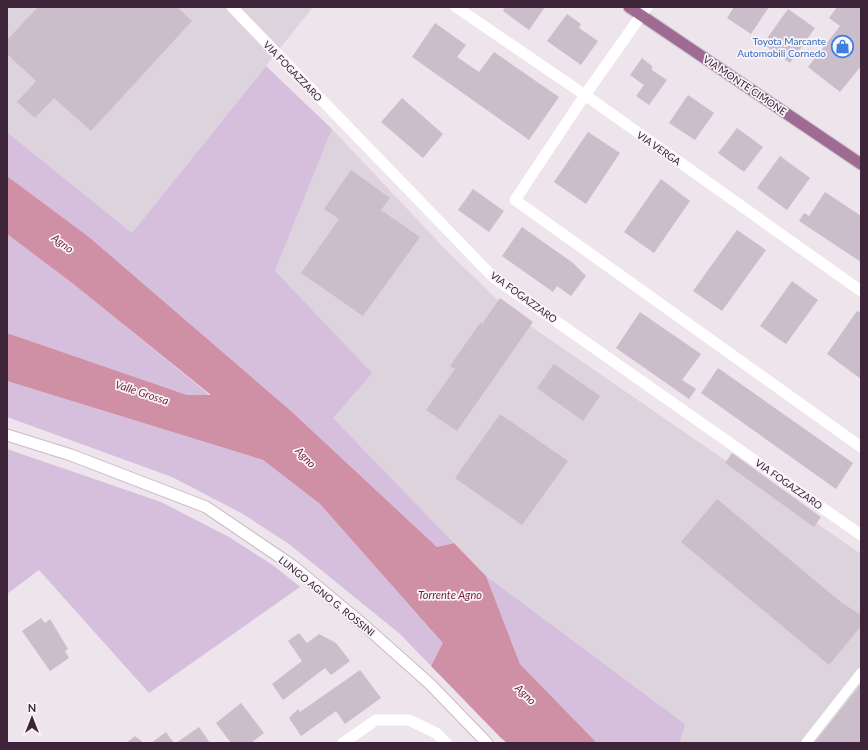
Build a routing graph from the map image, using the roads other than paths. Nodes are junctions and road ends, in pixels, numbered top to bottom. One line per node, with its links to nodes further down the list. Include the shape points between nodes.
1 (232, 7): 10 (street, VIA FOGAZZARO, via 493,277)
2 (456, 7): 5 (street, VIA VERGA)
3 (629, 7): 4 (main road, VIA MONTE CIMONE)
4 (644, 11): 5 (street); 6 (main road, VIA MONTE CIMONE)
5 (585, 95): 7 (street, VIA VERGA); 9 (street, via 514,200)
6 (861, 164)
7 (861, 291)
8 (7, 435): 14 (street, LUNGO AGNO G. ROSSINI, via 71,455 206,507 299,571 366,627 430,684)
9 (861, 447)
10 (861, 535)
11 (861, 674): 15 (lane)
12 (343, 743): 13 (street, via 376,720 409,720 436,733)
13 (446, 743)
14 (487, 743)
15 (806, 743)

